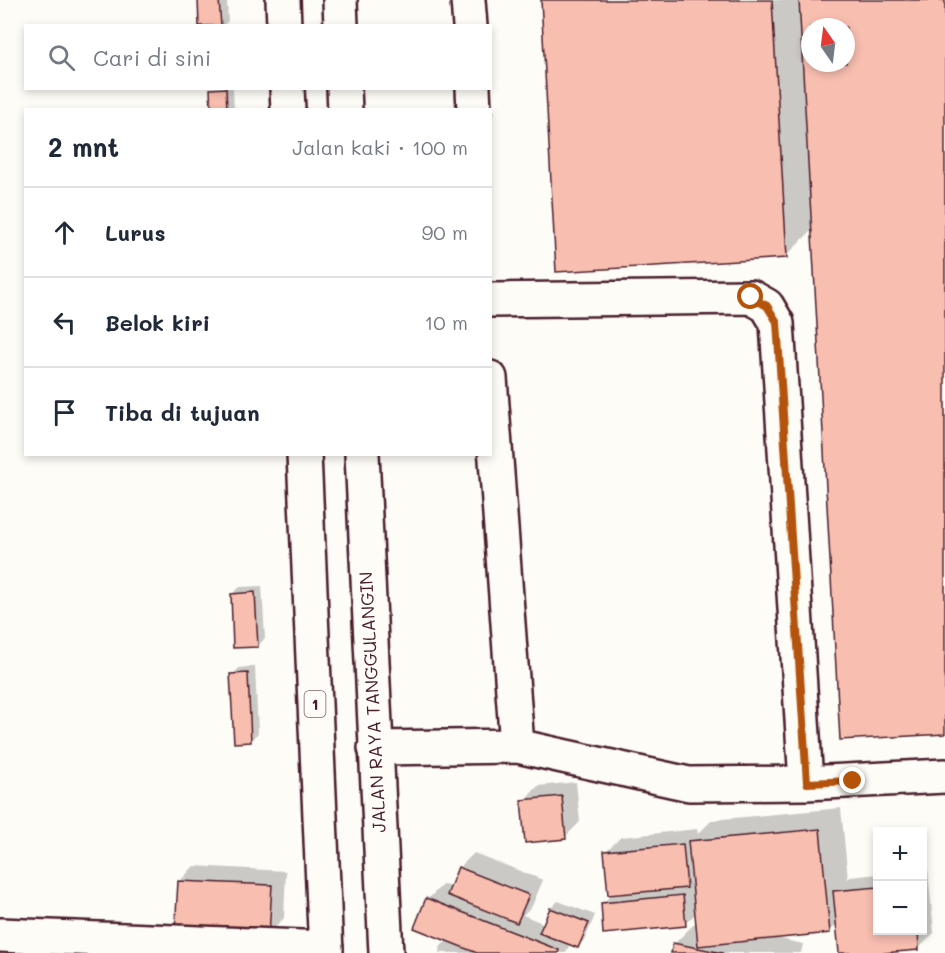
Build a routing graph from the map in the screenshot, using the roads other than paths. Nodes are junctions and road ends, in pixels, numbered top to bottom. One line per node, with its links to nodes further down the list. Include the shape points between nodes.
1 (283, 0): 4 (main road)
2 (340, 0): 5 (main road)
3 (468, 0): 6 (main road)
4 (284, 24)
5 (342, 24)
6 (470, 24)
7 (287, 90): 10 (main road)
8 (344, 90): 11 (main road)
9 (473, 90): 12 (main road)
10 (288, 108)
11 (345, 108)
12 (474, 108)
13 (492, 300): 20 (main road, via 751,297 767,306 777,322)
14 (492, 405): 17 (main road)
15 (304, 456): 22 (main road, 1)
16 (362, 456): 18 (main road, JALAN RAYA TANGGULANGIN)
17 (517, 746): 18 (main road); 20 (main road, via 689,784)
18 (375, 748): 23 (main road, JALAN RAYA TANGGULANGIN)
19 (945, 776): 20 (main road)
20 (807, 783)
21 (0, 935): 22 (main road)
22 (326, 950)
23 (386, 951)

